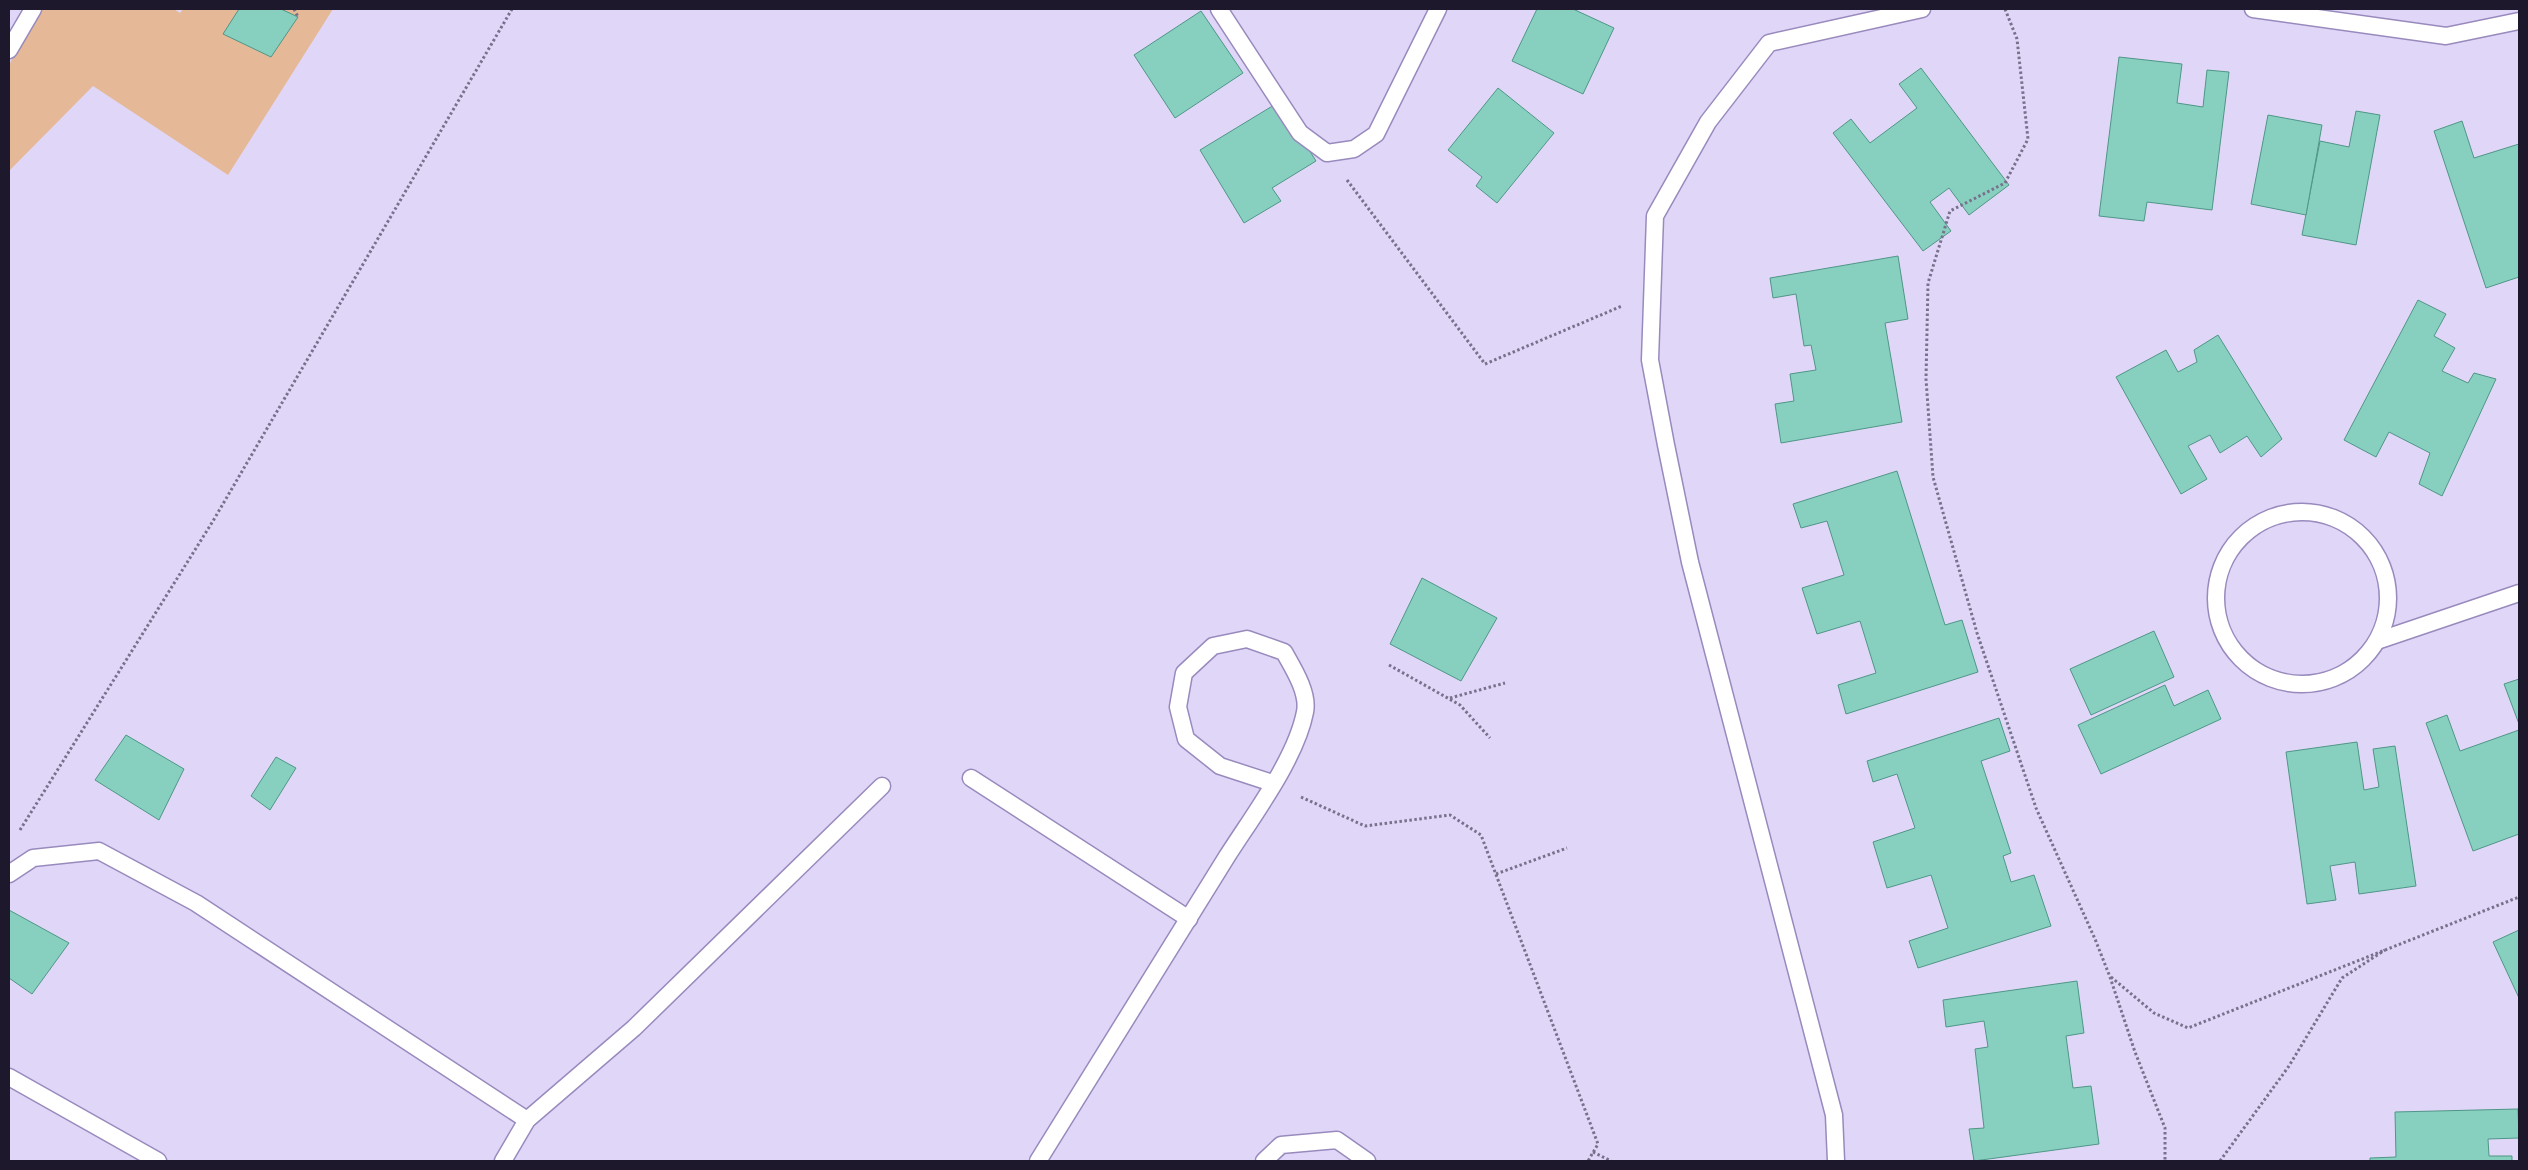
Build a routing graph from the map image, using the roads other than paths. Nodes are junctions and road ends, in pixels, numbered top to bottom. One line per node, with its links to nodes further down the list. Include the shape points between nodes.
1 (34, 9): 7 (lane)
2 (1219, 9): 3 (lane, via 1300,133 1327,153 1354,149 1376,134)
3 (1438, 9)
4 (1922, 9): 22 (lane, via 1769,44 1708,122 1655,216 1650,360 1690,562 1834,1116)
5 (2253, 9): 6 (lane, via 2446,36)
6 (2519, 21)
7 (9, 50)
8 (2519, 593): 9 (lane)
9 (2377, 641): 9 (lane, via 2384,626 2388,596 2382,567 2367,541 2344,523 2315,513 2285,514 2265,520 2240,537 2223,562 2216,592 2218,622 2231,648 2252,670 2272,680 2302,685 2332,679 2358,664)
10 (971, 778): 14 (lane)
11 (1272, 783): 11 (lane, via 1290,755 1306,710 1300,680 1284,652 1247,640 1213,646 1184,673 1178,707 1186,739 1220,766); 14 (lane)
12 (882, 786): 16 (lane, via 634,1028)
13 (9, 874): 16 (lane, via 33,858 99,851 196,903)
14 (1189, 919): 19 (lane)
15 (9, 1077): 17 (lane)
16 (527, 1120): 18 (lane)
17 (158, 1161)
18 (503, 1161)
19 (1038, 1161)
20 (1264, 1161): 21 (lane, via 1281,1144 1337,1140)
21 (1367, 1161)
22 (1836, 1161)

